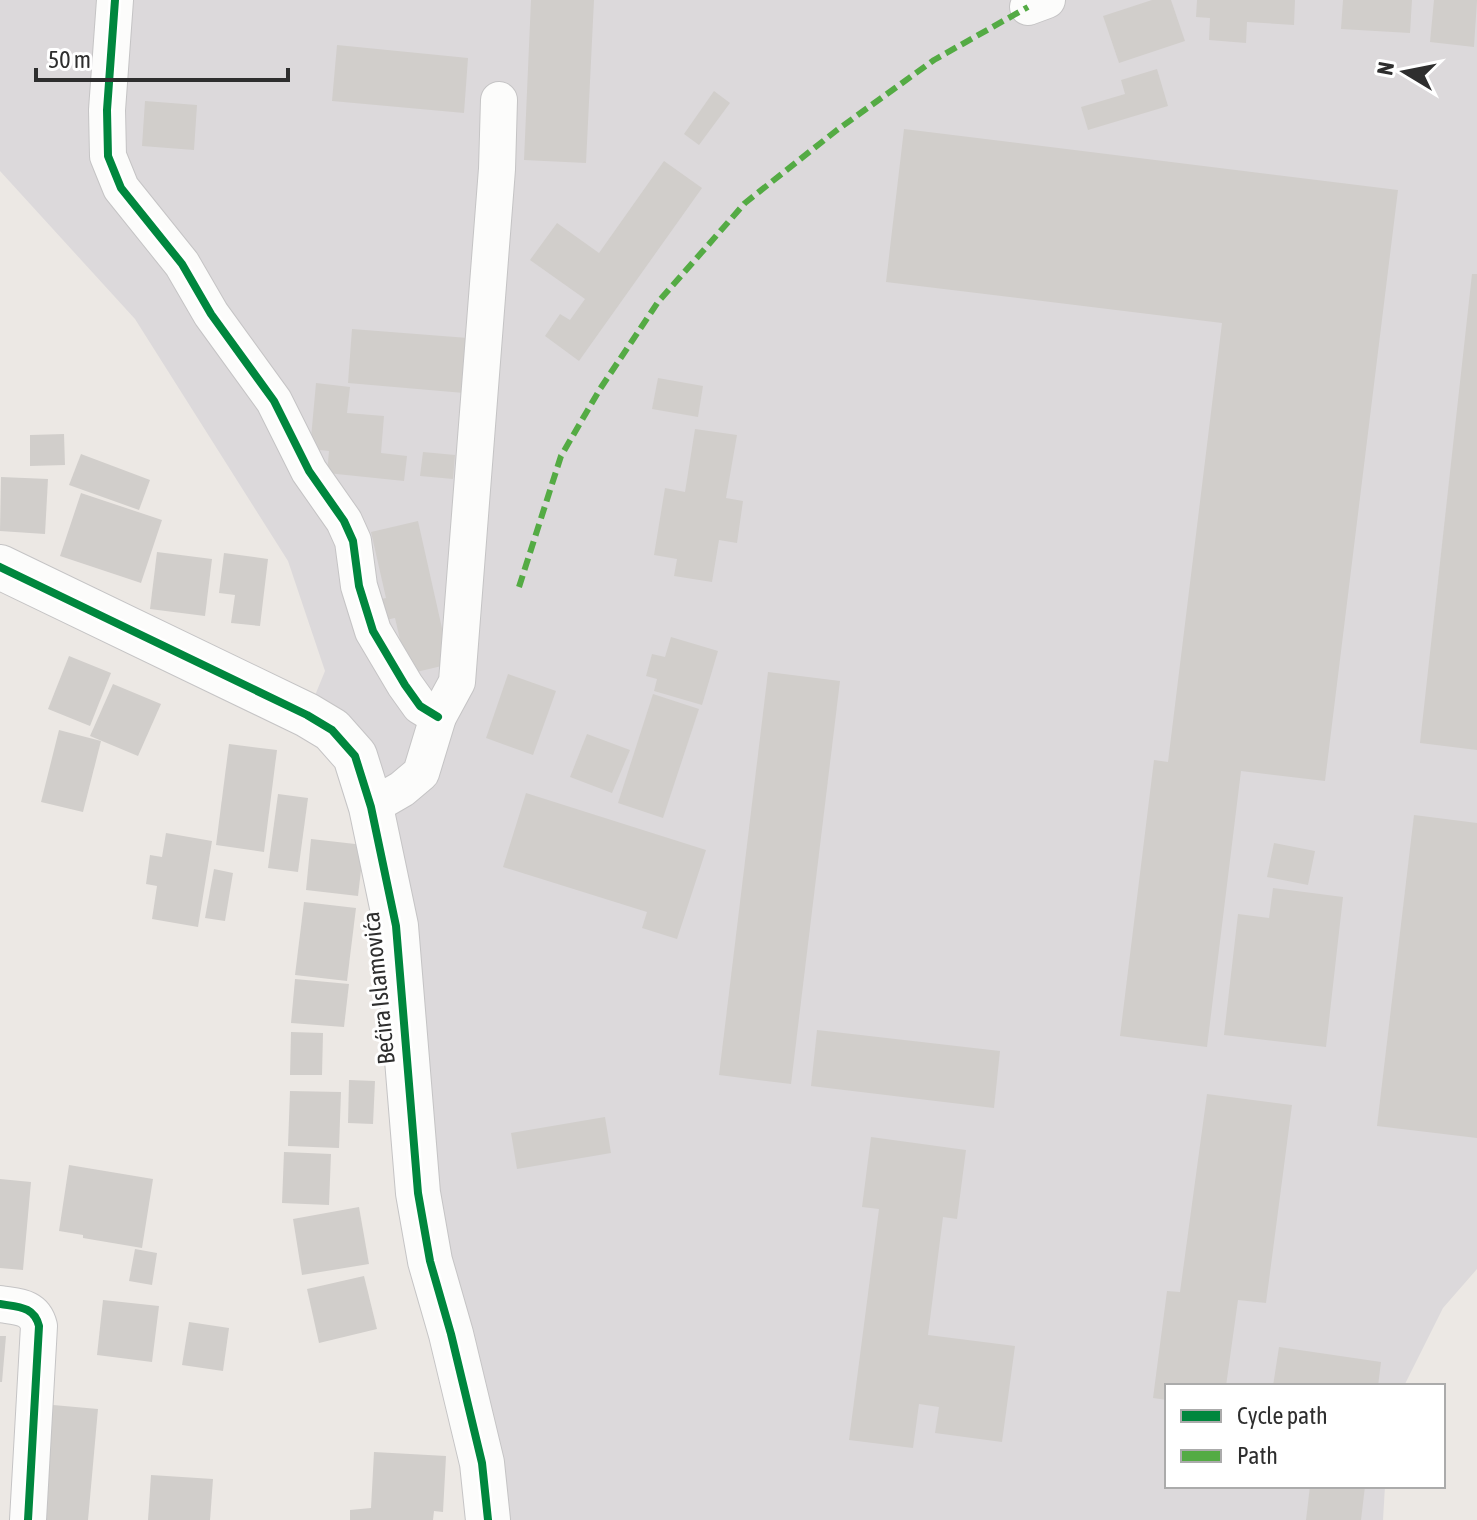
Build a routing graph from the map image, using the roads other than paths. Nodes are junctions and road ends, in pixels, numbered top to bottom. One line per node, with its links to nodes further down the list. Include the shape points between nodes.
1 (115, 0): 4 (street, via 107,125 108,156 121,188 182,264 274,401 353,541 373,631 420,706)
2 (499, 100): 4 (street, via 457,682)
3 (0, 567): 5 (street, Bećira Islamovića, via 332,730 355,756)
4 (438, 717): 5 (street, via 421,773)
5 (371, 807): 8 (street, Bećira Islamovića, via 396,926 418,1193 430,1261 482,1463)
6 (0, 1304): 7 (street, via 30,1309 39,1326)
7 (28, 1520)
8 (488, 1520)

